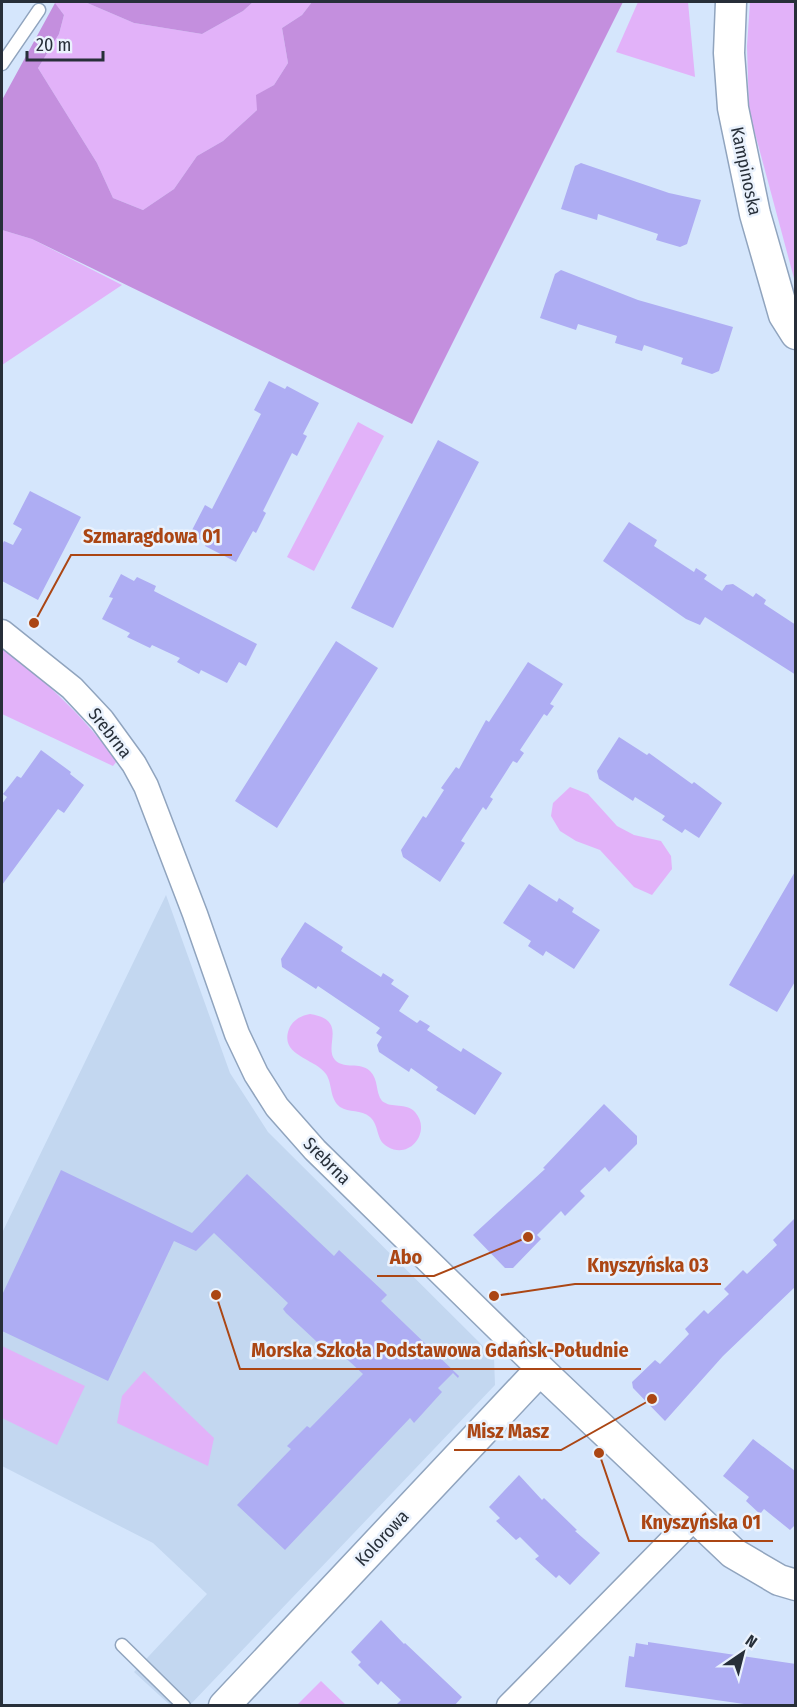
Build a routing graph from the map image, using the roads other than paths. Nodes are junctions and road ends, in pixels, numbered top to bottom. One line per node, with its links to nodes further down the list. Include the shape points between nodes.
1 (731, 2): 4 (street, Kampinoska, via 733,108 755,214 784,315)
2 (39, 10): 3 (lane)
3 (2, 64)
4 (795, 334)
5 (2, 632): 6 (street, Srebrna, via 72,688 102,720 134,764 183,882 237,1034 277,1107 315,1150)
6 (540, 1370): 7 (street, Srebrna); 11 (street, Kolorowa)
7 (694, 1518): 8 (street, Srebrna, via 733,1553); 12 (street)
8 (795, 1585)
9 (122, 1646): 10 (lane)
10 (184, 1706)
11 (224, 1706)
12 (509, 1706)

